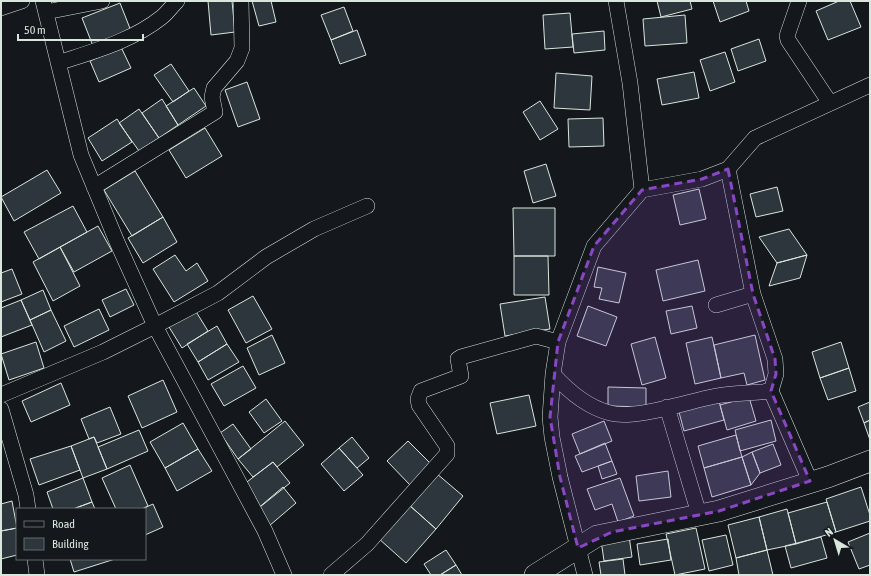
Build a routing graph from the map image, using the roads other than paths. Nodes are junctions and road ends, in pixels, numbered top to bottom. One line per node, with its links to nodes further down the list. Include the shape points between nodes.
1 (22, 1): 8 (street)
2 (102, 1): 7 (street)
3 (177, 1): 9 (street, via 163,17 132,35 109,46)
4 (241, 1): 13 (street, via 244,42 237,61 214,88 212,97 215,112)
5 (616, 1): 14 (street, via 630,83)
6 (799, 1): 11 (street, via 787,36 788,40)
7 (44, 6): 9 (street)
8 (1, 8)
9 (58, 63): 13 (street, via 81,155)
10 (870, 85): 11 (street)
11 (830, 103): 12 (street, via 754,138)
12 (728, 169): 14 (street, via 702,179); 16 (street)
13 (94, 187): 18 (street)
14 (642, 190): 19 (street, via 594,246)
15 (367, 206): 18 (street, via 314,229 266,257 218,293)
16 (753, 294): 17 (street); 21 (street, via 775,359 776,374)
17 (716, 305)
18 (155, 326): 22 (street, via 103,352); 32 (street, via 265,531)
19 (558, 342): 20 (street); 33 (street, via 536,336 461,357 458,359 461,376 421,391 419,405 447,446 447,454 367,544)
20 (553, 374): 23 (street, via 588,405 612,414 640,413); 29 (street, via 550,417 552,437)
21 (771, 391): 23 (street, via 717,396); 26 (street)
22 (1, 395)
23 (667, 407): 28 (street)
24 (1, 409): 27 (street)
25 (869, 463): 26 (street)
26 (810, 481): 28 (street)
27 (28, 508)
28 (699, 514): 29 (street, via 597,536)
29 (578, 548): 34 (street); 35 (street)
30 (35, 560): 31 (street)
31 (37, 575)
32 (284, 575)
33 (331, 575)
34 (535, 575)
35 (585, 575)

